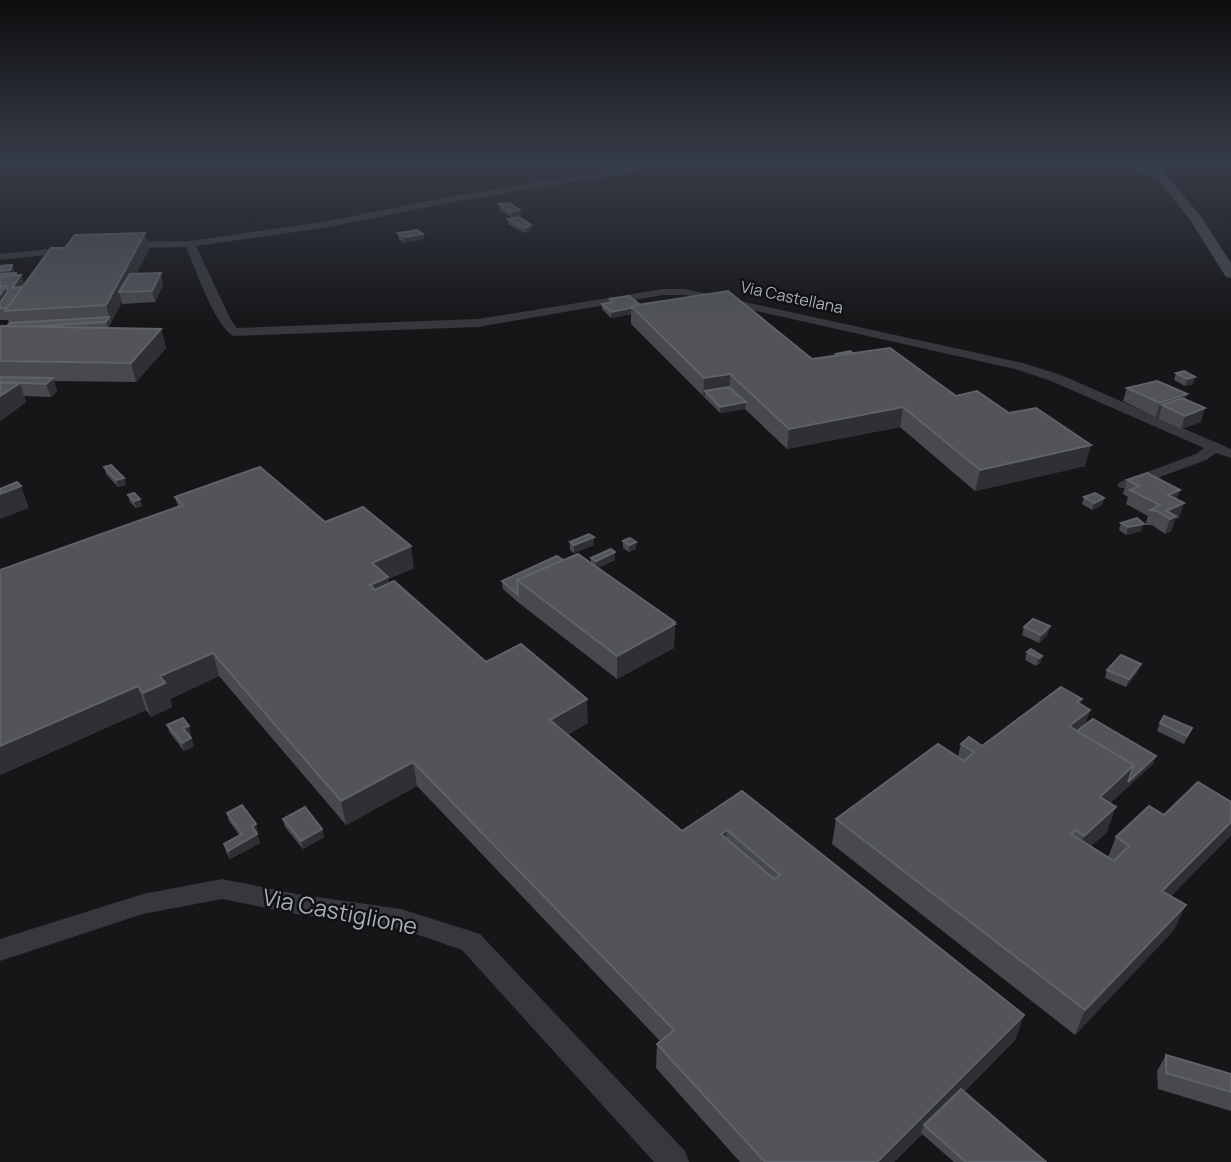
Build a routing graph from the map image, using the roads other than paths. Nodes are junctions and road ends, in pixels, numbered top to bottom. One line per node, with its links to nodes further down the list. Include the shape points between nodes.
1 (383, 214): 4 (street)
2 (1191, 214): 3 (main road)
3 (1200, 226): 5 (main road); 9 (main road)
4 (190, 244): 6 (street); 10 (street, Via Castellana, via 225,321 234,331 478,323 684,292 1018,366 1056,378)
5 (1231, 244)
6 (111, 246)
7 (84, 248): 8 (street)
8 (0, 257)
9 (1231, 274)
10 (1213, 448): 11 (street, Via Castellana); 12 (street, Via Castellana); 13 (street, via 1201,457)
11 (1231, 452)
12 (1231, 462)
13 (1125, 485)
14 (0, 950): 15 (street, Via Castiglione, via 143,904 222,889 401,919 471,942)
15 (674, 1162)

